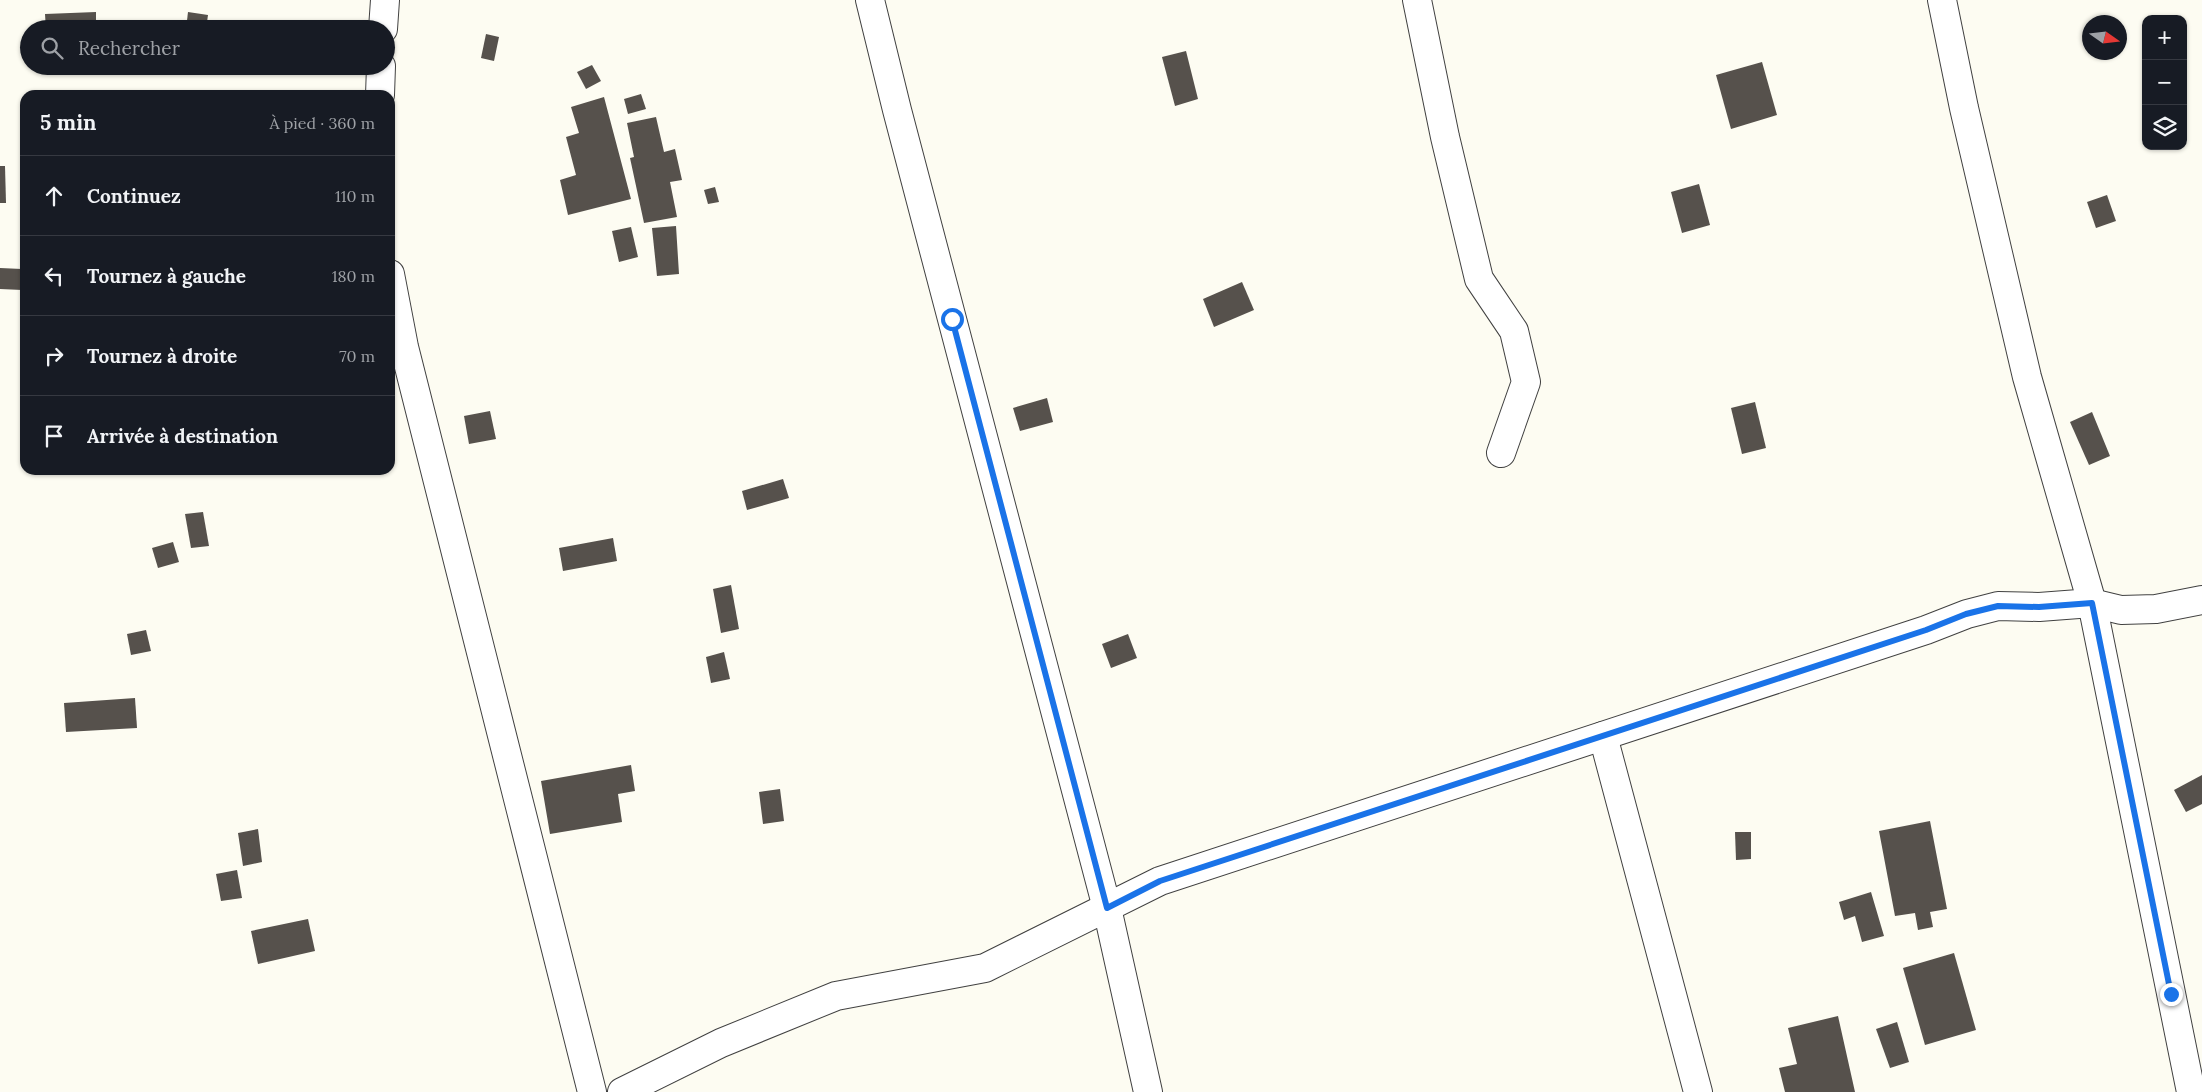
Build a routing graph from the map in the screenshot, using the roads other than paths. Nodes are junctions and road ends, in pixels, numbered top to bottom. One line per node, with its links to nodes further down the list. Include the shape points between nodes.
1 (385, 0): 5 (street)
2 (870, 0): 13 (street)
3 (1417, 0): 9 (street, via 1479,279 1514,331 1526,382)
4 (1942, 0): 11 (street, via 2027,378)
5 (384, 20)
6 (381, 75): 7 (street)
7 (380, 90)
8 (395, 300): 14 (street, via 404,347)
9 (1501, 453)
10 (2202, 600): 11 (street, via 2156,610 2121,610)
11 (2092, 603): 12 (street, via 1982,609); 18 (street)
12 (1603, 736): 13 (street, via 1160,881); 17 (street)
13 (1107, 908): 15 (street, via 985,968 836,996 721,1042); 16 (street)
14 (592, 1092)
15 (622, 1092)
16 (1148, 1092)
17 (1698, 1092)
18 (2191, 1092)

